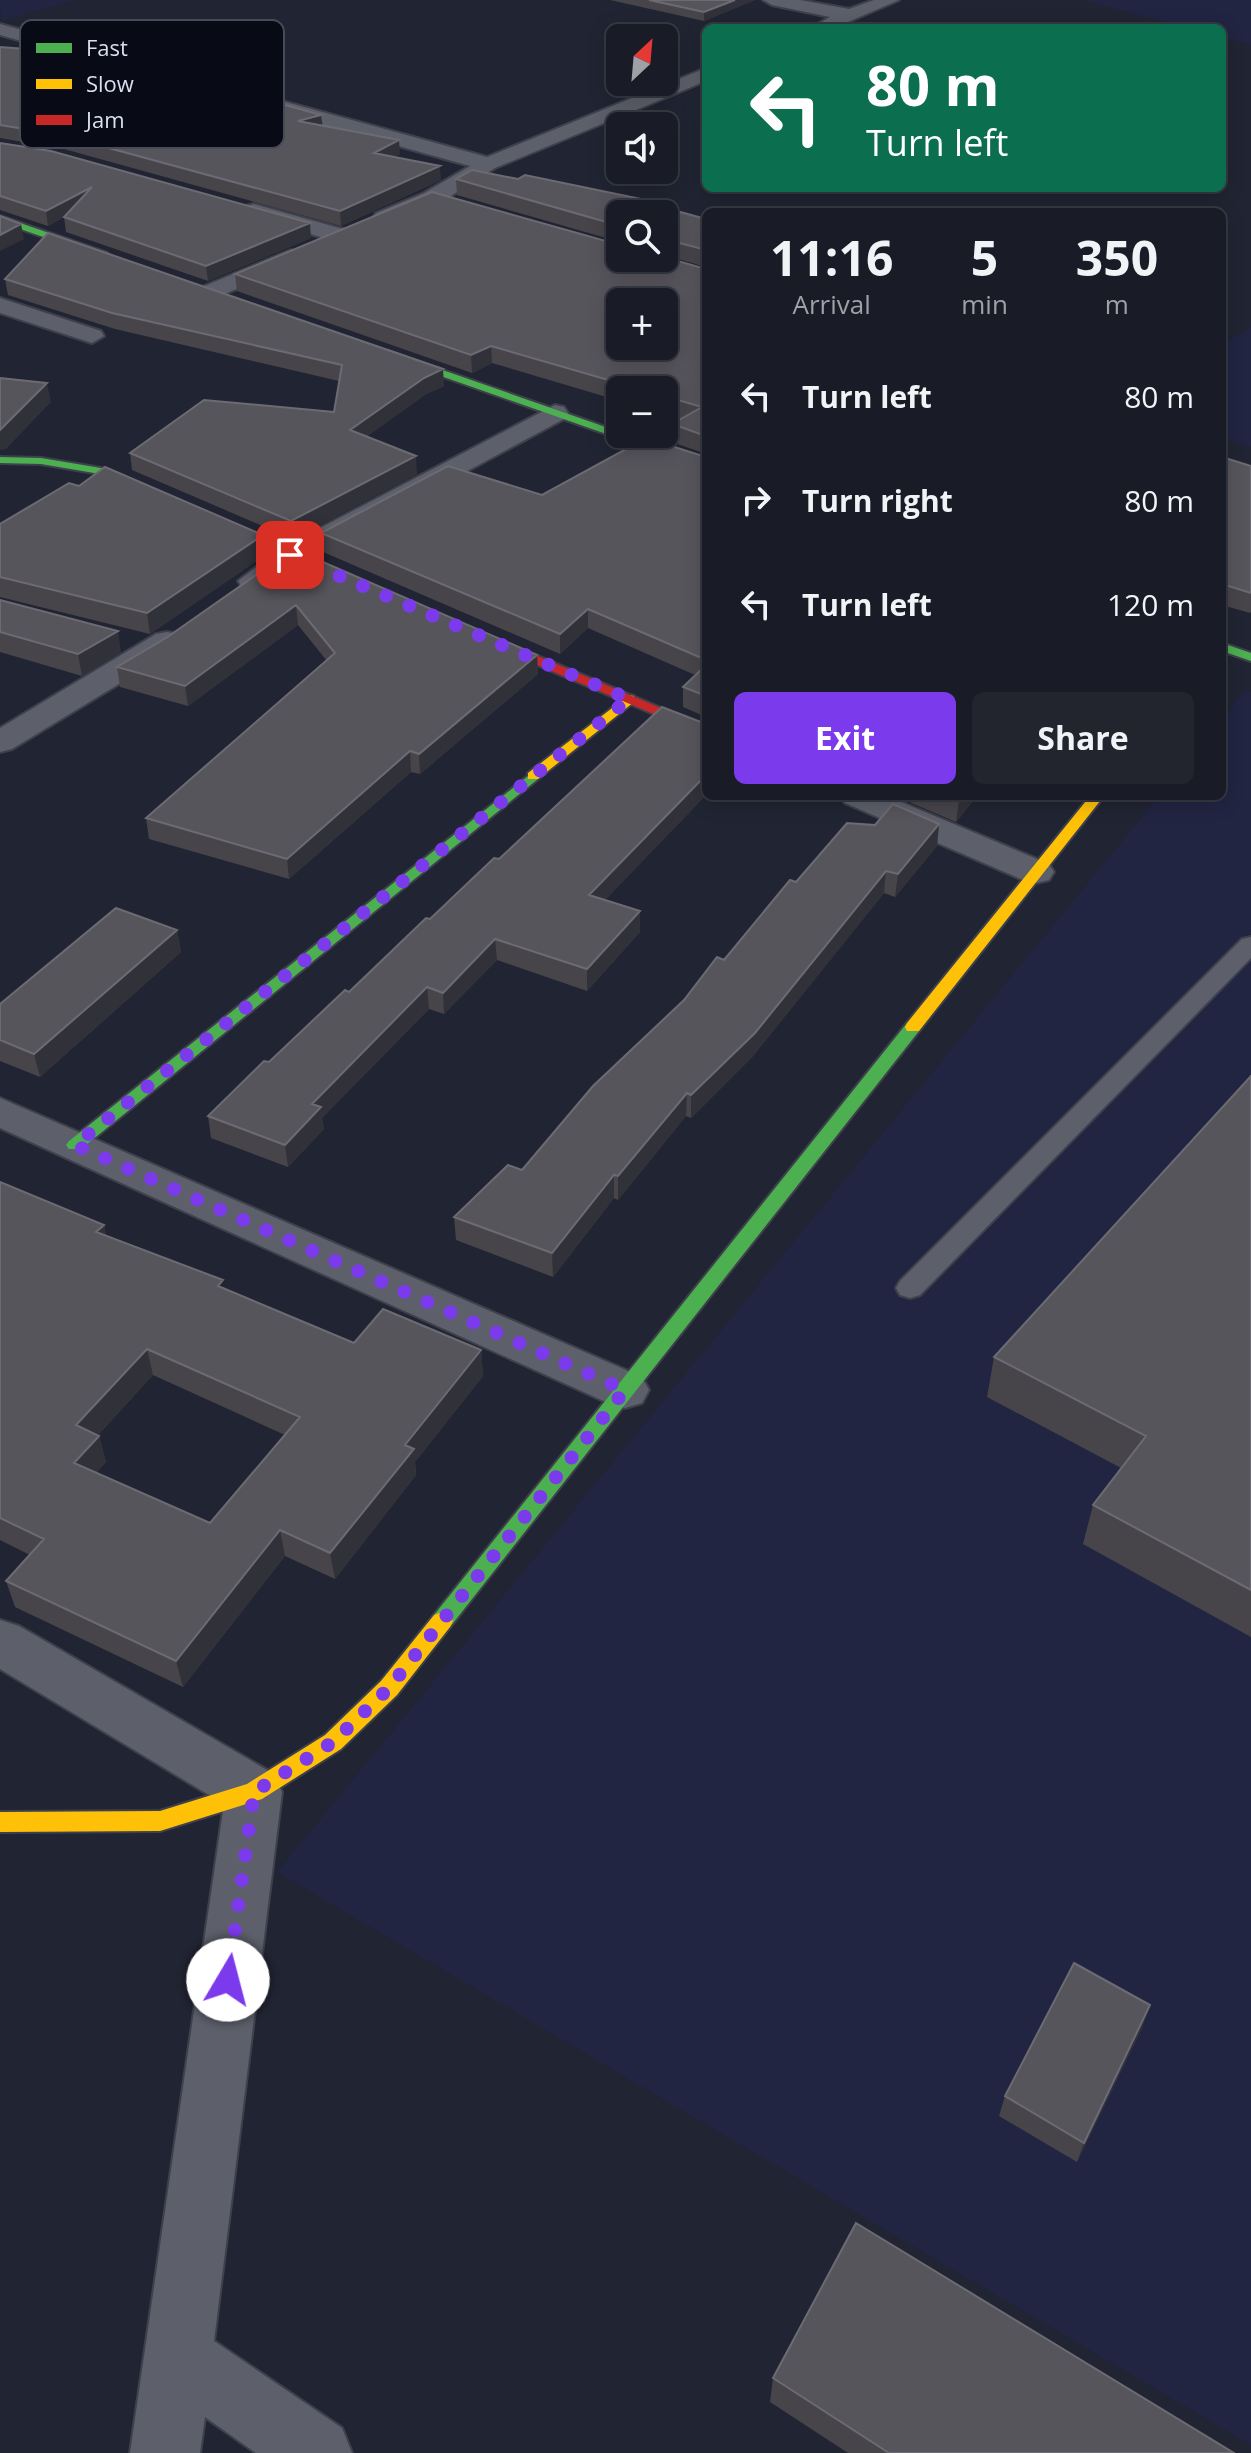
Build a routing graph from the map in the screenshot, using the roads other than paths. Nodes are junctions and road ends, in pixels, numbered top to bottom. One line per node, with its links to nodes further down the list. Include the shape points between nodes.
1 (772, 0): 3 (street)
2 (890, 0): 3 (street)
3 (850, 15): 4 (street)
4 (828, 24)
5 (0, 29): 6 (street)
6 (20, 35)
7 (702, 76): 9 (street)
8 (284, 108): 9 (street)
9 (488, 164): 10 (street)
10 (432, 198): 12 (street); 14 (street)
11 (237, 206): 14 (street)
12 (461, 206)
13 (0, 219): 15 (street)
14 (342, 236): 16 (street)
15 (124, 262)
16 (203, 289): 17 (street)
17 (240, 302)
18 (0, 305): 19 (street)
19 (92, 336)
20 (375, 350): 21 (street)
21 (555, 413): 23 (street); 24 (street)
22 (0, 460): 24 (street, via 103,471)
23 (702, 465)
24 (290, 555): 25 (street); 26 (street)
25 (361, 585)
26 (229, 597)
27 (193, 623): 30 (street)
28 (460, 627): 33 (street)
29 (114, 637): 30 (street)
30 (156, 648): 35 (street)
31 (1226, 648): 32 (street)
32 (1251, 657)
33 (629, 699): 34 (street); 41 (street)
34 (702, 730)
35 (0, 742)
36 (866, 800): 38 (street)
37 (1094, 800): 38 (street)
38 (1036, 872): 43 (street)
39 (1251, 944): 42 (lane)
40 (0, 1112): 41 (street)
41 (75, 1145): 43 (street)
42 (910, 1288)
43 (625, 1390): 45 (street, via 389,1688 333,1742)
44 (0, 1642): 45 (street)
45 (254, 1792): 46 (street, via 160,1821); 47 (street)
46 (0, 1822)
47 (176, 2356): 48 (street); 49 (street)
48 (165, 2453)
49 (317, 2453)

